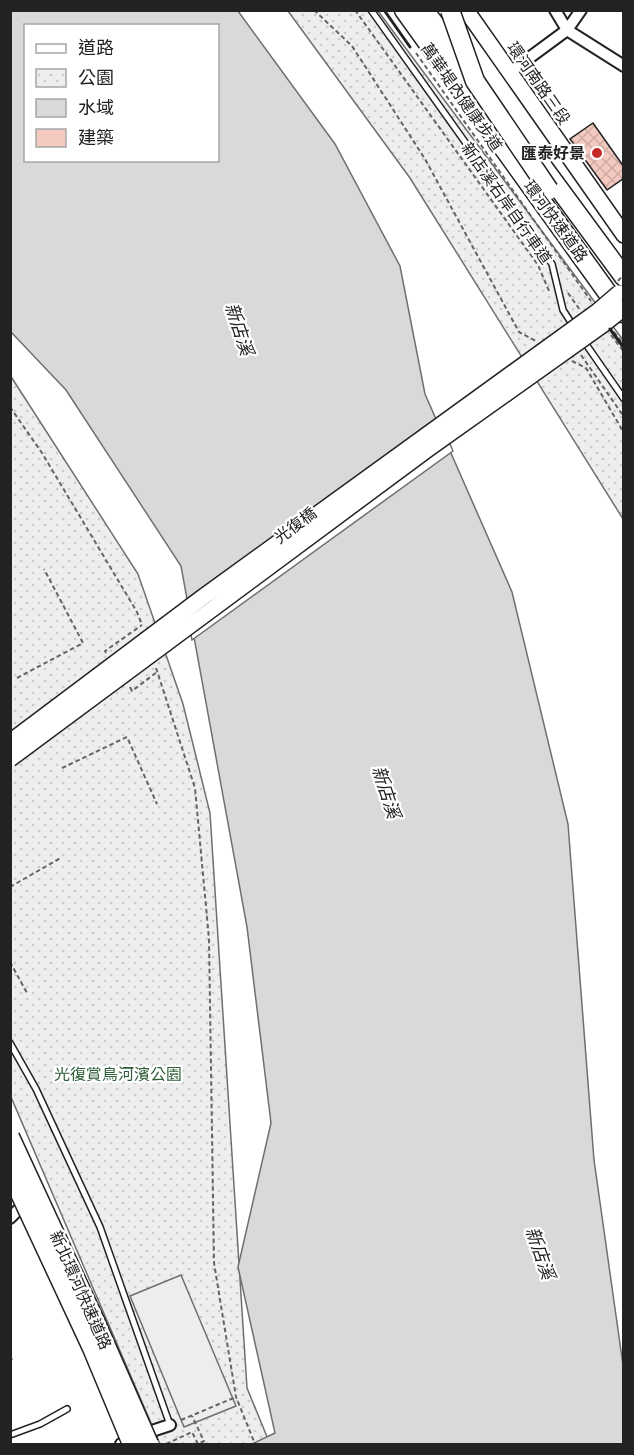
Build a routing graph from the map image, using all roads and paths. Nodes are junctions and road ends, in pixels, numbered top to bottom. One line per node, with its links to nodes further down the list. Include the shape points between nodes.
1 (314, 10): 20 (path, via 351,46 425,159 519,332)
2 (355, 10): 16 (path, 新店溪右岸自行車道, via 538,265)
3 (371, 10): 25 (lane, via 552,264 563,310)
4 (404, 10): 18 (highway, 環河快速道路)
5 (424, 10): 15 (highway, 環河快速道路, via 577,211)
6 (450, 10): 15 (highway, bridge, via 475,81 600,263)
7 (466, 10): 13 (main road, 環河南路三段)
8 (555, 10): 10 (street)
9 (581, 10): 10 (street)
10 (567, 30): 12 (street); 13 (street)
11 (416, 53): 19 (path, 萬華堤內健康步道)
12 (624, 66)
13 (510, 72): 14 (main road, 環河南路三段)
14 (624, 235)
15 (622, 285): 19 (main road, bridge)
16 (549, 292)
17 (568, 292): 19 (path)
18 (624, 315)
19 (599, 319): 21 (path, 萬華堤內健康步道); 23 (path); 33 (main road, 光復橋, bridge, via 203,597); 34 (main road, 光復橋, bridge)
20 (538, 342)
21 (624, 345)
22 (578, 350): 27 (path)
23 (624, 352)
24 (567, 358): 28 (path, via 586,368)
25 (624, 399)
26 (10, 407): 30 (path, via 137,612)
27 (624, 417)
28 (624, 433)
29 (44, 569): 32 (path, via 83,643)
30 (145, 634)
31 (154, 662): 47 (path, via 195,788 209,939 214,1263)
32 (17, 678)
33 (10, 742)
34 (10, 759)
35 (62, 768): 36 (path, via 127,737)
36 (158, 804)
37 (62, 857): 38 (path)
38 (10, 887)
39 (10, 962): 40 (path)
40 (27, 993)
41 (10, 1043): 50 (lane, via 36,1089 100,1227)
42 (10, 1137): 52 (highway, 新北環河快速道路, bridge, via 91,1312)
43 (10, 1149): 52 (main road, via 87,1317)
44 (10, 1172): 52 (highway, 新北環河快速道路, bridge)
45 (10, 1190): 46 (main road)
46 (15, 1214): 52 (main road)
47 (236, 1397): 49 (path); 54 (path)
48 (67, 1409): 51 (lane)
49 (192, 1416): 50 (path); 53 (path, via 204,1441 198,1444 192,1432)
50 (170, 1425): 52 (street)
51 (10, 1435)
52 (133, 1443)
53 (166, 1444)
54 (255, 1444)

